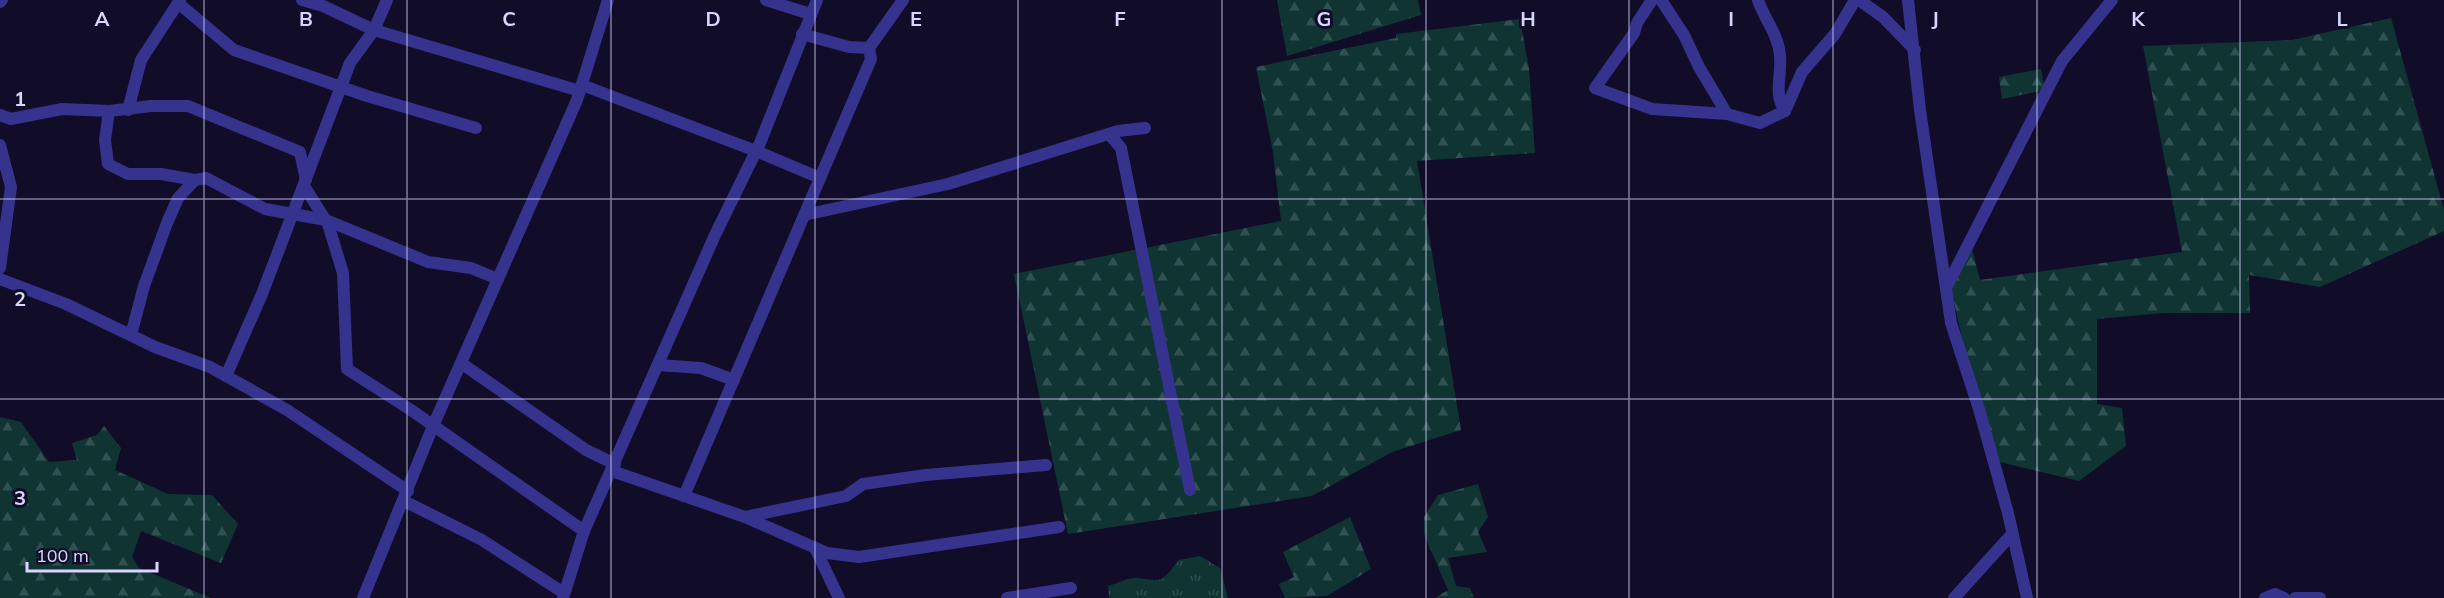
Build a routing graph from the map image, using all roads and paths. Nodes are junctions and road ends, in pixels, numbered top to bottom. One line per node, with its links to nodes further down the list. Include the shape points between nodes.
1 (302, 0): 15 (street)
2 (387, 0): 15 (street)
3 (608, 0): 20 (street)
4 (766, 0): 14 (street)
5 (817, 0): 14 (street)
6 (903, 0): 17 (street)
7 (1652, 0): 24 (street, via 1595,88 1652,108)
8 (1661, 0): 24 (street)
9 (1758, 0): 23 (street, via 1780,54 1779,98)
10 (1857, 0): 18 (street, via 1883,18); 23 (street, via 1835,34 1802,72)
11 (1908, 0): 18 (street)
12 (2112, 0): 42 (street, via 2062,61)
13 (179, 2): 19 (street, via 234,50); 21 (street, via 141,60)
14 (810, 14): 16 (street)
15 (374, 30): 19 (street, via 358,49); 20 (street)
16 (802, 34): 17 (street, via 849,47); 31 (street)
17 (869, 48): 33 (street, via 871,59)
18 (1915, 50): 42 (street)
19 (341, 87): 26 (street); 29 (street)
20 (581, 88): 31 (street); 41 (street)
21 (128, 110): 22 (street); 32 (street, via 188,106)
22 (109, 111): 25 (street, via 62,109 11,119); 34 (street, via 105,140 108,164 128,174)
23 (1785, 111): 24 (street, via 1760,123)
24 (1727, 114)
25 (0, 115)
26 (476, 128)
27 (1146, 128): 28 (street)
28 (1109, 134): 37 (street, via 948,184); 51 (street, via 1121,148)
29 (321, 141): 32 (street); 35 (street)
30 (0, 145): 39 (street, via 11,187)
31 (756, 151): 33 (street); 45 (street)
32 (300, 152): 35 (street)
33 (820, 178): 37 (street)
34 (195, 180): 36 (street, via 206,178 265,209); 43 (street, via 178,198 167,223)
35 (305, 183): 36 (street); 38 (street)
36 (293, 214): 38 (street); 46 (street)
37 (804, 215): 47 (street)
38 (326, 220): 41 (street, via 428,262 471,268); 48 (street, via 343,273 347,369)
39 (0, 268)
40 (0, 279): 43 (street)
41 (498, 279): 44 (street)
42 (1946, 288): 57 (street, via 1957,347 1979,409)
43 (131, 335): 46 (street)
44 (461, 363): 48 (street); 50 (street)
45 (658, 365): 47 (street, via 701,368); 50 (street)
46 (226, 376): 52 (street, via 287,410)
47 (734, 380): 53 (street)
48 (433, 426): 52 (street); 56 (street)
49 (1046, 465): 54 (street, via 863,484 846,496)
50 (613, 467): 53 (street); 56 (street)
51 (1190, 490)
52 (406, 496): 60 (street, via 482,540); 61 (street)
53 (684, 496): 54 (street)
54 (745, 518): 58 (street)
55 (1059, 527): 58 (street, via 859,557)
56 (584, 531): 60 (street)
57 (2012, 534): 64 (street); 65 (street)
58 (815, 548): 62 (street)
59 (1071, 588): 63 (street)
60 (563, 596)
61 (363, 598)
62 (839, 598)
63 (1006, 598)
64 (1954, 598)
65 (2027, 598)
66 (2265, 598): 67 (street, via 2275,594)
67 (2284, 598)
68 (2295, 598): 69 (street)
69 (2320, 598)

